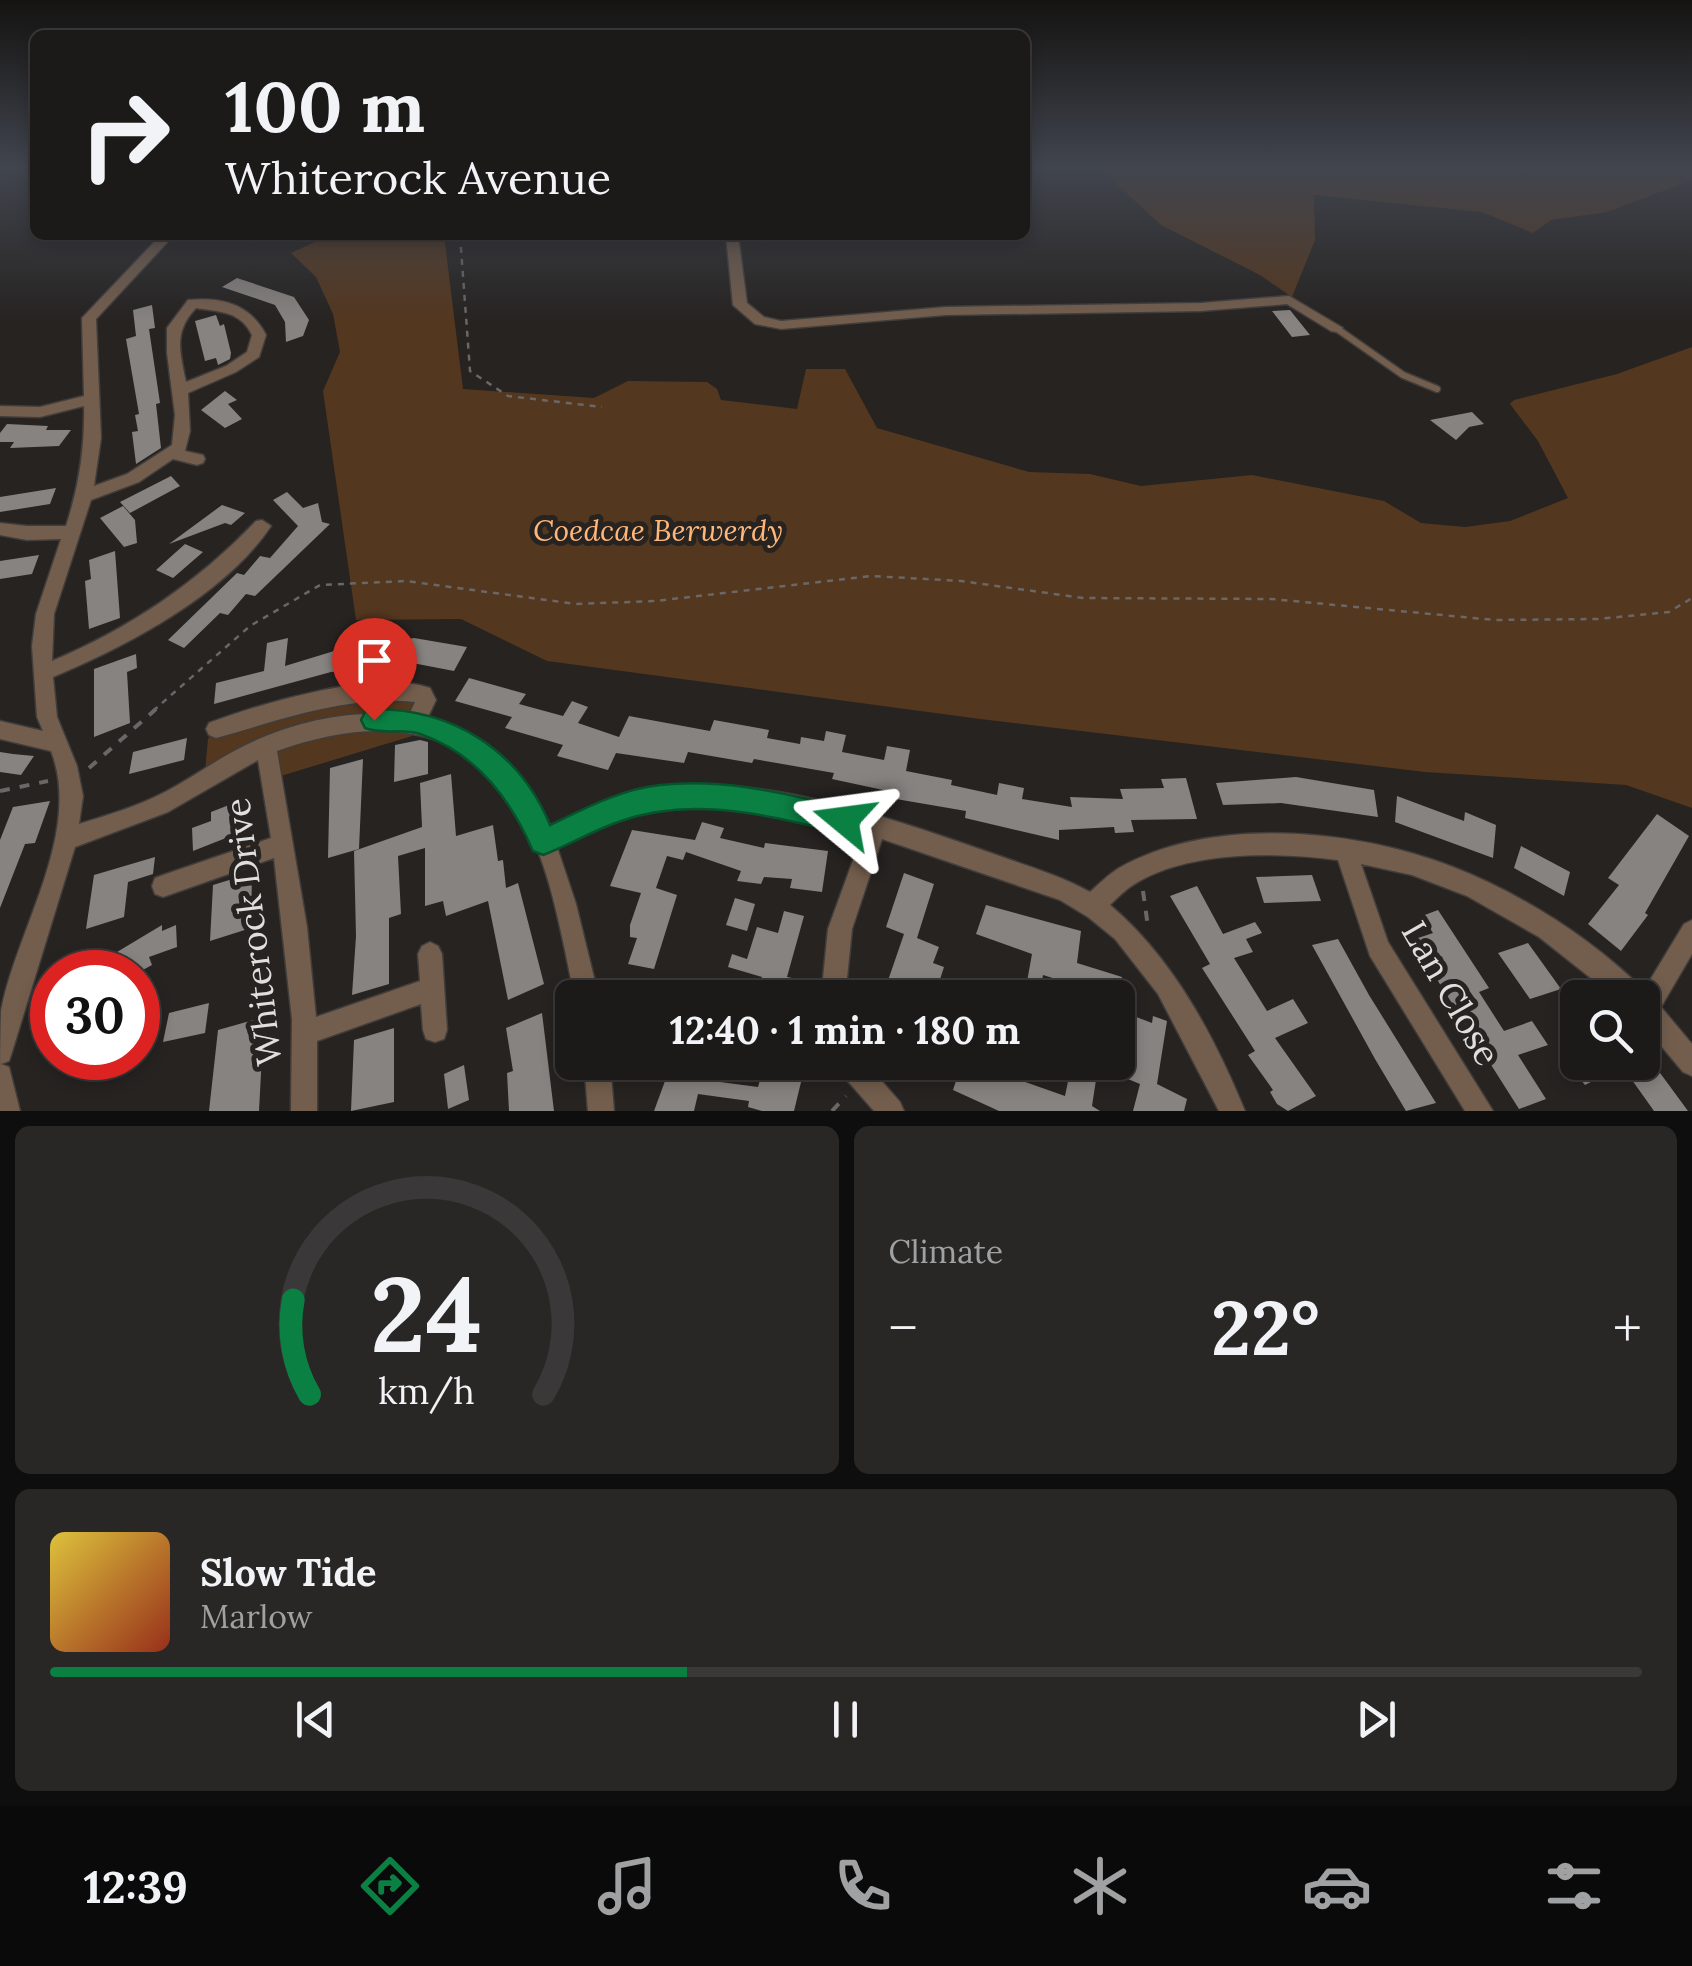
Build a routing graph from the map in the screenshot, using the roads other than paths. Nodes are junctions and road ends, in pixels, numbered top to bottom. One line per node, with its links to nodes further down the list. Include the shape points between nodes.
1 (164, 240): 4 (street)
2 (173, 240): 4 (street)
3 (732, 240): 7 (street, via 740,305 770,325 946,311 1201,308 1282,300)
4 (156, 250): 11 (street, via 88,318)
5 (210, 286): 6 (street)
6 (193, 302): 8 (street, via 173,336); 8 (street, via 238,310 259,334 246,360)
7 (1336, 328): 9 (lane, via 1403,375)
8 (184, 389): 13 (street, via 182,439)
9 (1437, 389)
10 (24, 395): 12 (street)
11 (93, 398): 12 (street, via 62,409); 15 (street)
12 (4, 411)
13 (174, 454): 14 (street); 15 (street)
14 (197, 459)
15 (84, 496): 18 (street)
16 (262, 526): 19 (street, via 216,574 156,619)
17 (0, 529): 18 (street)
18 (72, 532): 19 (street, via 45,614)
19 (43, 673): 23 (street, via 46,717)
20 (416, 720): 21 (street, via 423,694 384,691); 24 (street, via 344,723); 27 (street, via 497,766)
21 (216, 729)
22 (0, 730): 23 (street)
23 (58, 744): 26 (street, via 72,796)
24 (266, 746): 26 (street, via 140,815); 28 (street, Whiterock Drive)
25 (875, 828): 27 (street, via 784,803 697,795 616,809); 31 (street); 35 (street, via 840,929)
26 (66, 839): 42 (street)
27 (543, 842): 34 (street)
28 (282, 845): 30 (street); 41 (street, Whiterock Drive)
29 (1346, 852): 31 (street, via 1283,846 1187,852 1140,870); 36 (street, via 1392,858 1495,898); 52 (street, Lan Close, via 1378,948)
30 (163, 886)
31 (1094, 904): 51 (street, via 1137,946 1175,1001)
32 (1692, 932): 37 (street)
33 (430, 954): 38 (street)
34 (581, 980)
35 (833, 980)
36 (1614, 980)
37 (1658, 980)
38 (432, 988): 40 (street); 41 (street)
39 (1660, 1025): 43 (street)
40 (434, 1030)
41 (304, 1034): 48 (street, Whiterock Drive)
42 (0, 1052)
43 (1692, 1064)
44 (0, 1076): 47 (street)
45 (598, 1080): 49 (street)
46 (862, 1080): 50 (street)
47 (8, 1111)
48 (304, 1111)
49 (601, 1111)
50 (891, 1111)
51 (1232, 1111)
52 (1480, 1111)

